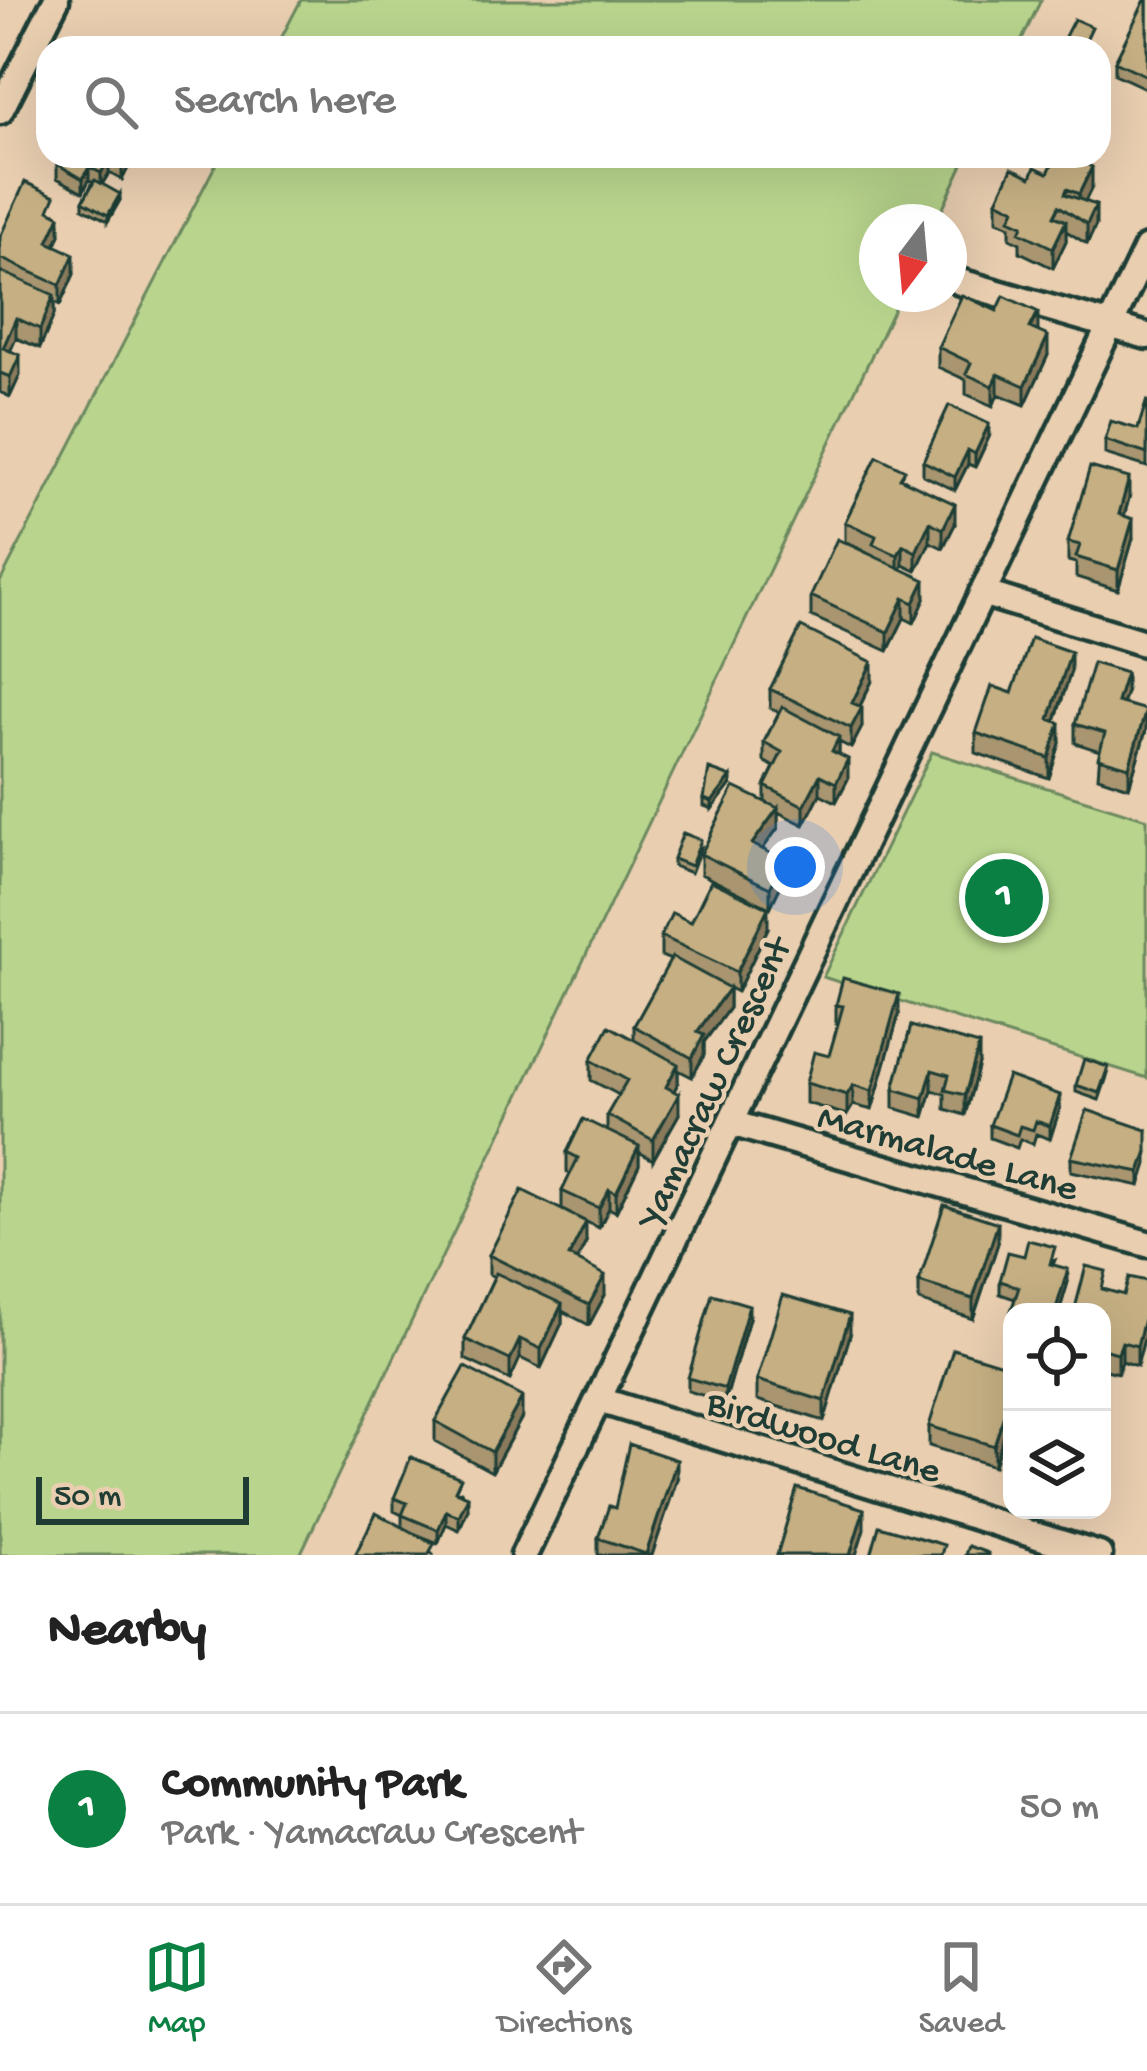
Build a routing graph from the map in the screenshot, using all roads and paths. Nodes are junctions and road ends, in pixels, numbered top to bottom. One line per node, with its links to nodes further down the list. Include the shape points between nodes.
1 (56, 0): 2 (street)
2 (38, 36)
3 (36, 40): 4 (street)
4 (0, 111)
5 (1147, 248): 7 (street, Yamacraw Crescent)
6 (967, 284): 7 (street)
7 (1109, 326): 8 (street); 9 (street, Yamacraw Crescent)
8 (1147, 336)
9 (982, 592): 10 (street); 11 (street, Yamacraw Crescent)
10 (1147, 644)
11 (731, 1123): 12 (street, Marmalade Lane); 13 (street, Yamacraw Crescent)
12 (1147, 1244)
13 (599, 1400): 14 (street, Yamacraw Crescent); 15 (street, Birdwood Lane)
14 (524, 1555)
15 (1099, 1555)

